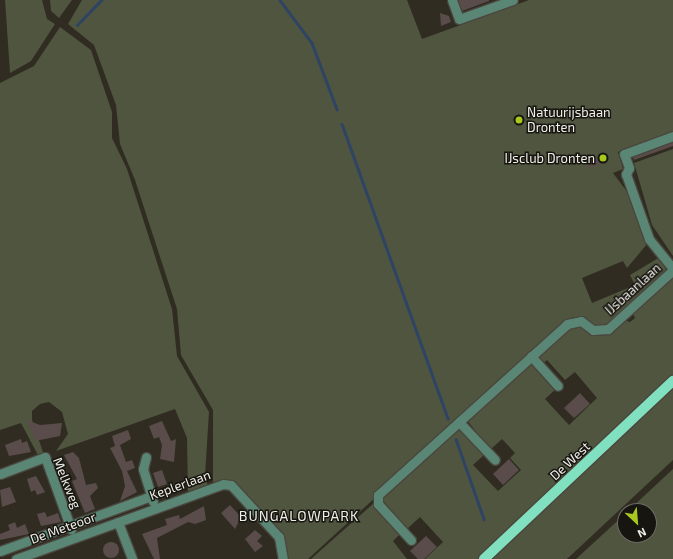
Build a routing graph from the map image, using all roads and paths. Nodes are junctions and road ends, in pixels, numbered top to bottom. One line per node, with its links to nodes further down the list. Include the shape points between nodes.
1 (452, 0): 2 (street, via 459,19)
2 (513, 0)
3 (673, 136): 4 (street, IJsbaanlaan, via 624,154 629,168 626,174 649,239)
4 (673, 269): 5 (street, IJsbaanlaan, via 608,329 601,332 574,321)
5 (531, 356): 7 (street); 8 (street, IJsbaanlaan)
6 (673, 381): 22 (main road, De West)
7 (558, 386)
8 (459, 422): 10 (street); 17 (street, IJsbaanlaan, via 378,495 377,500)
9 (146, 457): 12 (street, via 143,469)
10 (495, 460)
11 (0, 474): 15 (street, Melkweg, via 45,457)
12 (151, 496): 13 (street); 15 (street)
13 (155, 508): 14 (street, Keplerlaan); 21 (street, Keplerlaan, via 223,484 231,485 279,537)
14 (118, 522): 16 (street, De Meteoor); 20 (street)
15 (69, 525): 16 (street, Melkweg); 18 (street)
16 (74, 538): 19 (street, De Meteoor)
17 (411, 540)
18 (0, 551)
19 (16, 559)
20 (132, 559)
21 (283, 559)
22 (484, 559)

